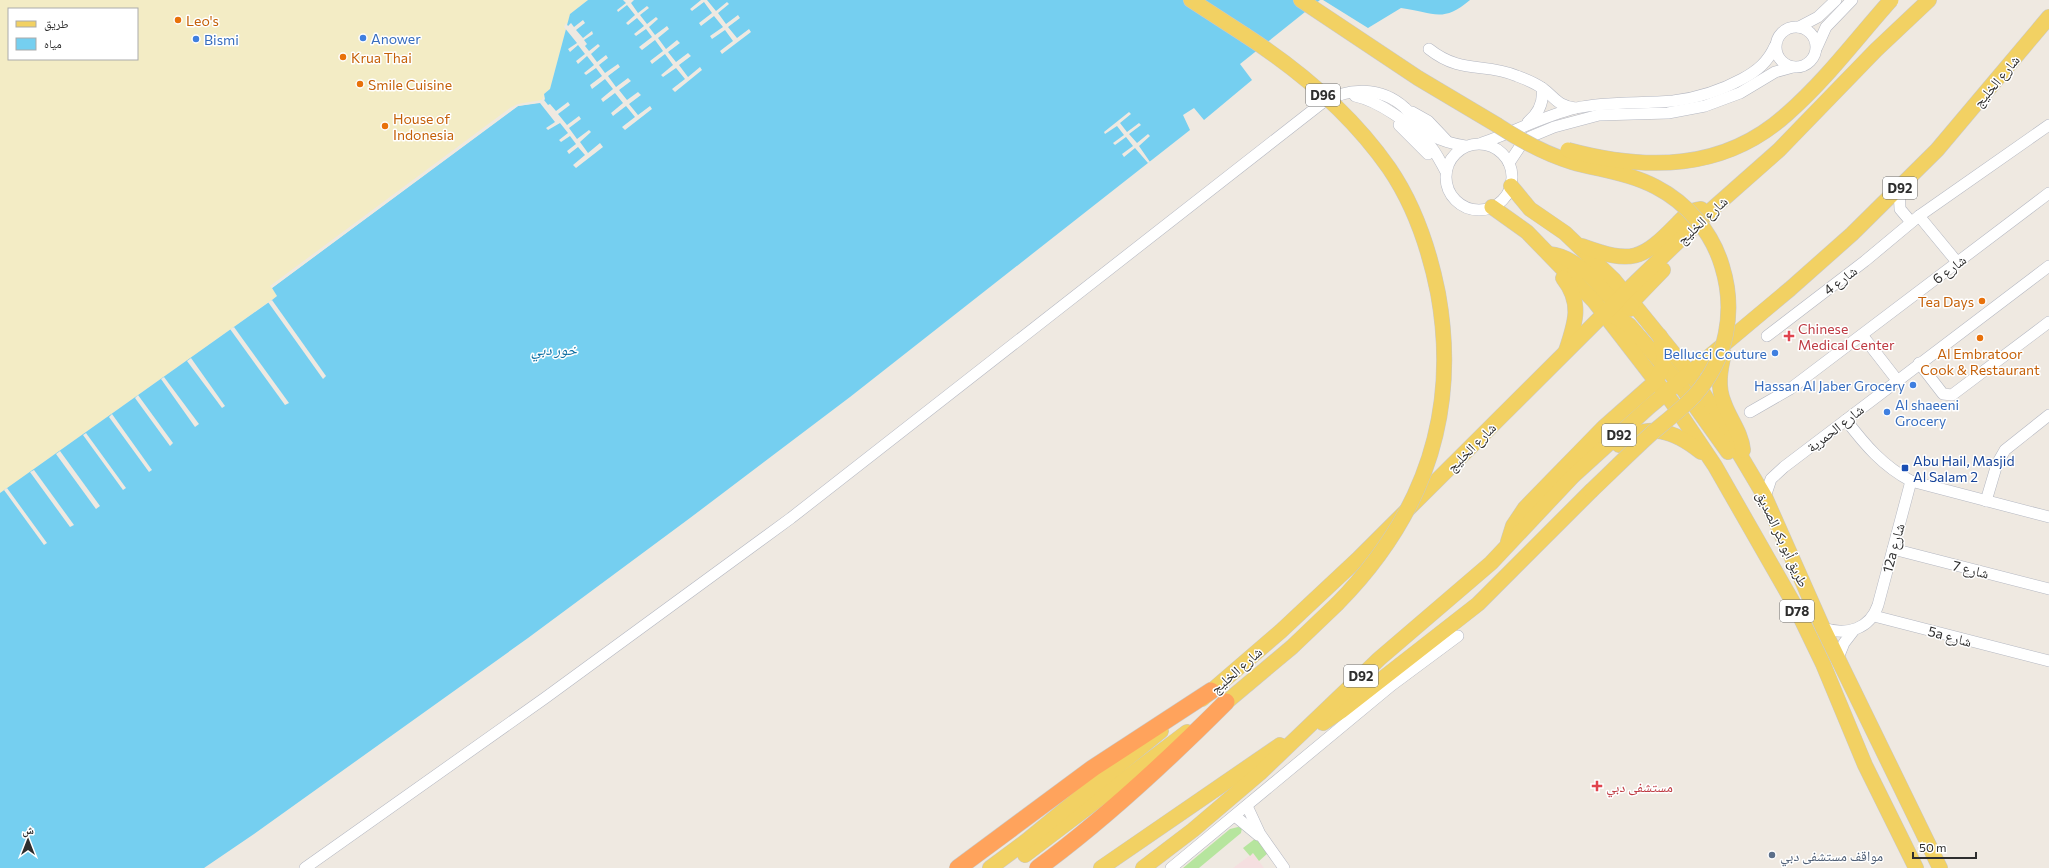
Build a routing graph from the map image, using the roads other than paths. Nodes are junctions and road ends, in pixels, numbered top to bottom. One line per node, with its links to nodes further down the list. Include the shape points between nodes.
1 (1191, 0): 72 (main road, D96, bridge, via 1264,47 1300,75 1336,108 1389,168 1414,212 1432,265 1444,334 1443,401 1433,450 1411,505 1378,558 1338,604)
2 (1301, 0): 16 (main road, via 1418,78)
3 (1836, 0): 8 (street, via 1818,18)
4 (1852, 0): 10 (street, via 1826,27)
5 (1891, 0): 16 (main road, bridge, via 1787,114 1763,133 1722,153 1677,163 1620,160 1557,147)
6 (1929, 0): 27 (main road, شارع الخليج, via 1876,50 1779,150)
7 (2049, 17): 24 (main road, شارع الخليج / D92, via 1963,121)
8 (1799, 27): 9 (street, via 1781,33); 10 (street, via 1812,34)
9 (1775, 46): 12 (street, via 1780,60); 15 (street, via 1771,55 1758,69 1713,92 1673,101 1614,102)
10 (1817, 48): 12 (street, via 1811,61)
11 (1429, 49): 13 (street, via 1454,64 1501,70)
12 (1793, 67): 21 (street, via 1775,72 1740,93 1705,106 1668,113 1599,115 1554,127 1521,145)
13 (1542, 88): 15 (street, via 1557,102); 18 (street, via 1539,110)
14 (1339, 94): 20 (street, via 1357,90 1391,99 1428,132 1449,143); 22 (street, via 1366,98 1390,112 1423,137 1432,148); 80 (street, via 1314,109 740,555 545,698)
15 (1577, 108): 18 (street)
16 (1497, 125): 74 (main road, bridge, via 1520,140 1572,162 1635,178 1667,194 1686,208 1702,227 1715,249 1724,272 1729,296 1729,320 1722,350 1709,377 1686,405 1638,446 1511,573 1461,619 1340,711)
17 (2049, 125): 30 (street, شارع 4)
18 (1523, 127): 19 (street)
19 (1482, 143): 20 (street); 21 (street, via 1499,150)
20 (1465, 146): 22 (street, via 1450,158)
21 (1509, 164): 23 (street)
22 (1445, 174): 26 (street, via 1451,196 1460,205 1476,210)
23 (1511, 186): 26 (street, via 1506,197); 31 (main road, طريق أبو بكر الصديق, via 1530,210 1560,229)
24 (1899, 189): 28 (main road, شارع الخليج / D92); 29 (street, via 1898,201)
25 (2049, 193): 33 (street, شارع 6)
26 (1492, 207): 32 (main road, طريق أبو بكر الصديق, via 1516,223)
27 (1710, 211): 31 (main road, via 1699,209 1691,212 1655,246 1632,257 1615,257); 35 (main road, شارع الخليج)
28 (1876, 212): 29 (street, via 1887,210); 42 (main road, شارع الخليج / D92)
29 (1902, 213): 30 (street)
30 (1915, 219): 33 (street); 41 (street, شارع 4)
31 (1578, 245): 35 (main road, طريق أبو بكر الصديق)
32 (1549, 254): 36 (main road, طريق أبو بكر الصديق); 44 (main road, via 1553,265 1575,298 1576,312)
33 (1957, 262): 40 (street, شارع 6)
34 (2049, 266): 46 (street, شارع الحمرية)
35 (1630, 297): 36 (main road, شارع الخليج); 37 (main road); 39 (main road, طريق أبو بكر الصديق / D78)
36 (1610, 309): 37 (main road, via 1618,318); 43 (main road, طريق أبو بكر الصديق / D78); 44 (main road, شارع الخليج)
37 (1629, 322): 43 (main road); 45 (main road)
38 (2049, 322): 46 (street, via 1952,396 1943,394)
39 (1658, 333): 45 (main road); 47 (main road, طريق أبو بكر الصديق / D78)
40 (1862, 335): 48 (street); 52 (street, شارع 6, via 1790,389)
41 (1767, 336)
42 (1731, 338): 47 (main road, شارع الخليج / D92); 55 (main road, via 1720,371 1721,392 1723,403 1740,435)
43 (1634, 352): 49 (main road, طريق أبو بكر الصديق / D78)
44 (1565, 354): 71 (main road, شارع الخليج, via 1359,558 1281,631)
45 (1664, 361): 47 (main road); 49 (main road); 50 (main road)
46 (1919, 363): 48 (street, شارع الحمرية)
47 (1690, 372): 50 (main road, شارع الخليج / D92); 55 (main road, طريق أبو بكر الصديق / D78)
48 (1897, 380): 54 (street, شارع الحمرية)
49 (1656, 381): 51 (main road, طريق أبو بكر الصديق / D78); 62 (main road, via 1604,427 1525,508 1514,526)
50 (1678, 382): 51 (main road, شارع الخليج / D92); 55 (main road, via 1731,455)
51 (1665, 393): 56 (main road, طريق أبو بكر الصديق / D78); 57 (main road, شارع الخليج / D92)
52 (1750, 412)
53 (2047, 418): 60 (street, via 2005,450 1997,464)
54 (1846, 420): 58 (street, via 1880,460); 59 (street, شارع الحمرية, via 1771,479)
55 (1744, 461): 59 (main road, طريق أبو بكر الصديق / D78)
56 (1715, 466): 57 (main road, via 1686,441 1659,430 1648,430 1631,436 1595,467); 73 (main road, طريق أبو بكر الصديق / D78, via 1795,606 1823,664)
57 (1573, 476): 62 (main road, شارع الخليج / D92)
58 (1911, 480): 60 (street); 63 (street, 12a شارع)
59 (1765, 497): 66 (main road, طريق أبو بكر الصديق / D78)
60 (1986, 501): 61 (street)
61 (2049, 518)
62 (1507, 547): 74 (main road, شارع الخليج / D92, via 1474,579 1379,659)
63 (1893, 549): 64 (street, شارع 7); 65 (street, 12a شارع)
64 (2049, 589)
65 (1874, 616): 67 (street, via 1862,627); 70 (street, 5a شارع)
66 (1823, 628): 67 (street, via 1839,632); 69 (main road, طريق أبو بكر الصديق / D78)
67 (1854, 630): 69 (street, via 1844,643)
68 (1458, 636): 76 (street, via 1392,685)
69 (1838, 658): 75 (main road, طريق أبو بكر الصديق / D78)
70 (2049, 661)
71 (1211, 691): 81 (highway, via 1093,768); 82 (main road, شارع الخليج)
72 (1226, 702): 83 (main road, via 1036,846); 84 (highway, via 1134,789)
73 (1839, 706): 75 (main road, via 1856,728 1881,774 1888,776); 79 (main road, طريق أبو بكر الصديق / D78, via 1864,764)
74 (1302, 733): 85 (main road, via 1261,757); 86 (main road, شارع الخليج / D92, via 1227,802)
75 (1893, 771): 89 (main road, طريق أبو بكر الصديق / D78)
76 (1247, 806): 77 (street); 78 (street)
77 (1235, 816): 78 (street); 87 (street)
78 (1263, 839): 88 (street)
79 (1916, 866)
80 (305, 868)
81 (958, 868)
82 (990, 868)
83 (1001, 868)
84 (1038, 868)
85 (1101, 868)
86 (1144, 868)
87 (1171, 868)
88 (1284, 868)
89 (1940, 868)

